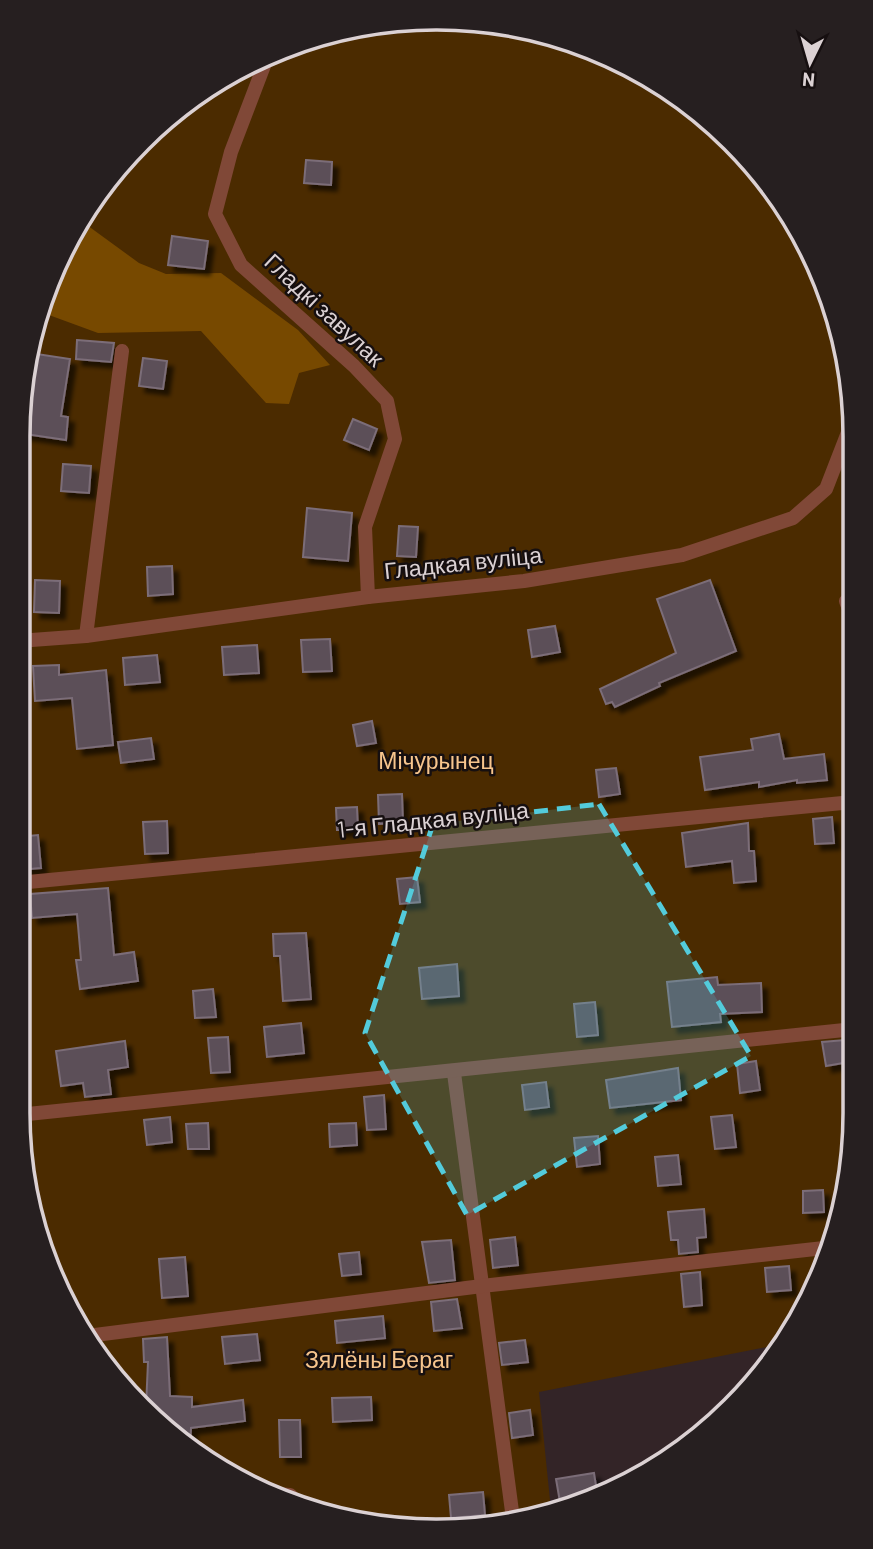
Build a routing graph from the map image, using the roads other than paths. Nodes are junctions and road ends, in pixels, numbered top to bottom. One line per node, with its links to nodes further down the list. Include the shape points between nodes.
1 (263, 69): 4 (lane, Гладкі завулак, via 231,152 215,214 241,265 387,401 395,439 365,527)
2 (122, 351): 5 (lane)
3 (843, 445): 4 (lane, Гладкая вуліца, via 826,489 793,518 682,555 524,581)
4 (368, 597): 5 (lane, Гладкая вуліца)
5 (86, 636): 6 (lane, Гладкая вуліца)
6 (30, 640)
7 (843, 803): 8 (lane, 1-я Гладкая вуліца)
8 (30, 882)
9 (843, 1030): 10 (lane)
10 (454, 1073): 11 (lane); 13 (lane)
11 (30, 1114)
12 (820, 1248): 13 (lane)
13 (482, 1286): 14 (lane); 15 (lane)
14 (96, 1335)
15 (512, 1512)

